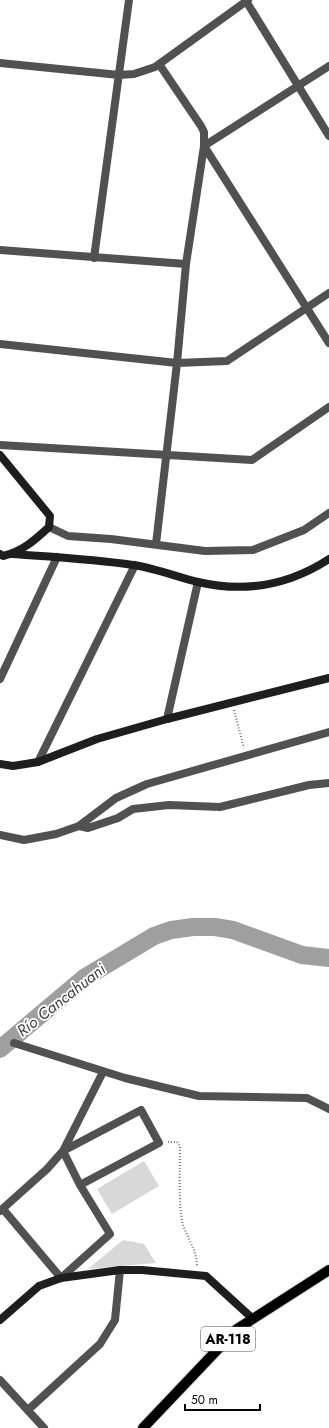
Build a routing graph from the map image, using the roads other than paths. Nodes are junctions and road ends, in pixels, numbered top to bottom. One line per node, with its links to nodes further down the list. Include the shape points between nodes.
1 (129, 0): 6 (street)
2 (247, 1): 4 (street); 7 (street)
3 (0, 63): 6 (street)
4 (159, 64): 6 (street, via 134,74); 9 (street, via 202,126)
5 (329, 66): 7 (street)
6 (118, 75): 11 (street)
7 (297, 86): 8 (street); 9 (street)
8 (329, 136)
9 (204, 146): 12 (street); 14 (street)
10 (0, 250): 11 (street)
11 (94, 258): 12 (street)
12 (186, 264): 17 (street)
13 (329, 293): 14 (street)
14 (307, 308): 15 (street); 17 (street, via 228,361)
15 (329, 343)
16 (0, 344): 17 (street)
17 (177, 363): 21 (street)
18 (329, 407): 21 (street, via 252,460)
19 (0, 445): 21 (street)
20 (0, 455): 23 (street, via 50,516)
21 (166, 455): 24 (street)
22 (329, 513): 24 (street, via 304,530 253,550 205,551)
23 (49, 527): 24 (street, via 68,536); 25 (street, via 27,546)
24 (156, 544)
25 (12, 554): 26 (street); 27 (street)
26 (1, 557)
27 (57, 557): 29 (street); 32 (street)
28 (329, 559): 30 (street, via 303,574 265,585 231,588)
29 (135, 565): 30 (street); 35 (street)
30 (198, 582): 33 (street)
31 (329, 678): 33 (street)
32 (0, 679)
33 (167, 718): 35 (street, via 97,739)
34 (329, 732): 38 (street, via 147,784 116,798)
35 (38, 762): 36 (street, via 13,766)
36 (0, 764)
37 (329, 782): 38 (street, via 220,807 169,805 133,809 118,818 88,828)
38 (79, 826): 39 (street, via 56,834 24,840)
39 (0, 835)
40 (14, 1044): 41 (street)
41 (103, 1072): 42 (street, via 199,1096 306,1098); 43 (street)
42 (329, 1109)
43 (63, 1151): 44 (street); 44 (street, via 141,1110 159,1143); 45 (street, via 47,1169)
44 (80, 1185): 48 (street, via 110,1234)
45 (1, 1210): 48 (street)
46 (120, 1270): 48 (street); 49 (street, via 197,1273 206,1276); 52 (street, via 115,1320 100,1344)
47 (329, 1270): 49 (main road, AR-118)
48 (61, 1278): 50 (street, via 39,1286)
49 (252, 1318): 54 (main road, AR-118, via 237,1329)
50 (0, 1320)
51 (0, 1380): 52 (street)
52 (28, 1410): 53 (street)
53 (44, 1428)
54 (143, 1428)

